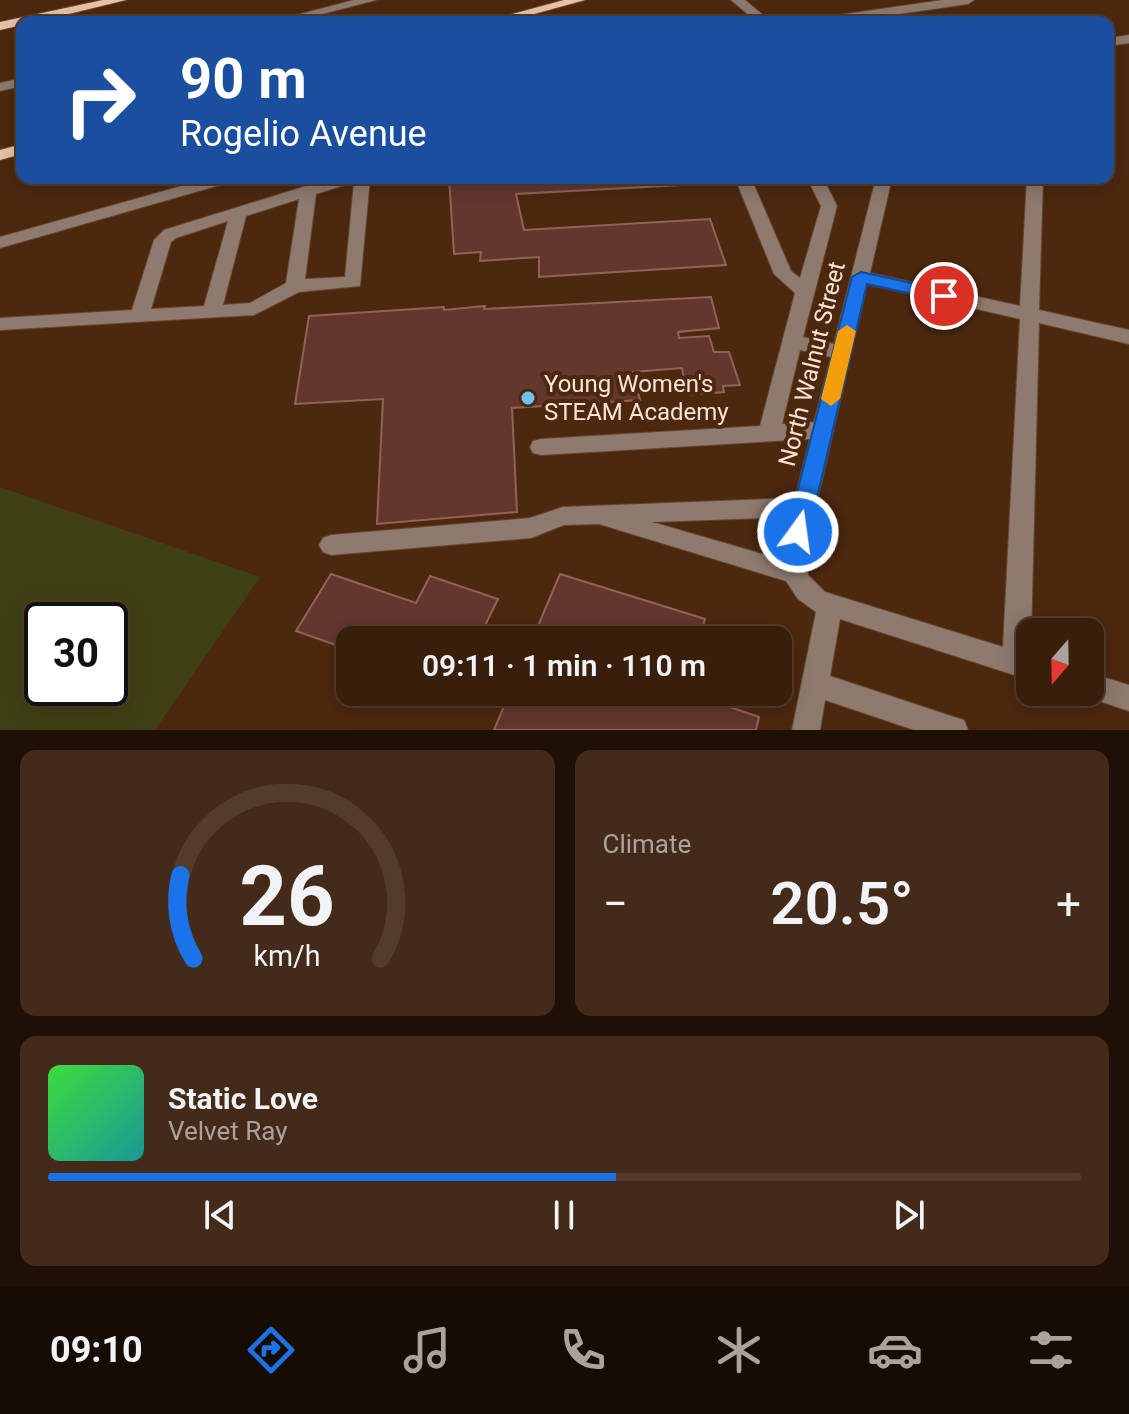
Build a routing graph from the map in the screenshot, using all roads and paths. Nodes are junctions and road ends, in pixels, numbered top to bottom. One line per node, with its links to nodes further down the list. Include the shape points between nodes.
1 (120, 0): 7 (main road)
2 (370, 0): 6 (street)
3 (579, 0): 9 (main road)
4 (737, 0): 10 (street)
5 (968, 0): 11 (street)
6 (321, 11): 8 (street)
7 (46, 16)
8 (301, 16)
9 (514, 16)
10 (757, 16)
11 (859, 16)
12 (207, 184): 21 (street)
13 (330, 184): 19 (street)
14 (362, 184): 23 (street, via 354,282)
15 (746, 184): 24 (street, via 783,274)
16 (818, 184): 24 (street, via 829,206 828,218)
17 (883, 184): 22 (street, North Walnut Street)
18 (1035, 184): 26 (street)
19 (308, 191): 20 (street); 23 (street)
20 (239, 212): 25 (street); 27 (street, via 163,240)
21 (0, 243)
22 (861, 277): 26 (street); 31 (street, North Walnut Street)
23 (295, 286): 25 (street, via 254,309)
24 (805, 291): 30 (street)
25 (212, 312): 27 (street)
26 (1027, 314): 29 (street); 40 (street)
27 (139, 316): 28 (street)
28 (0, 324)
29 (1129, 337)
30 (792, 341): 31 (street); 33 (street)
31 (842, 353): 32 (street, North Walnut Street)
32 (823, 430): 33 (street); 35 (street, North Walnut Street)
33 (769, 433): 34 (street)
34 (541, 447)
35 (804, 507): 36 (street); 38 (street, North Walnut Street)
36 (591, 514): 37 (street, via 563,516 531,528); 38 (street)
37 (331, 545)
38 (793, 573): 39 (street, via 801,588)
39 (823, 603): 41 (street); 42 (street)
40 (1023, 618)
41 (1016, 663)
42 (815, 684): 45 (street); 46 (street)
43 (1104, 690): 44 (street)
44 (1129, 698)
45 (806, 730)
46 (954, 730)

